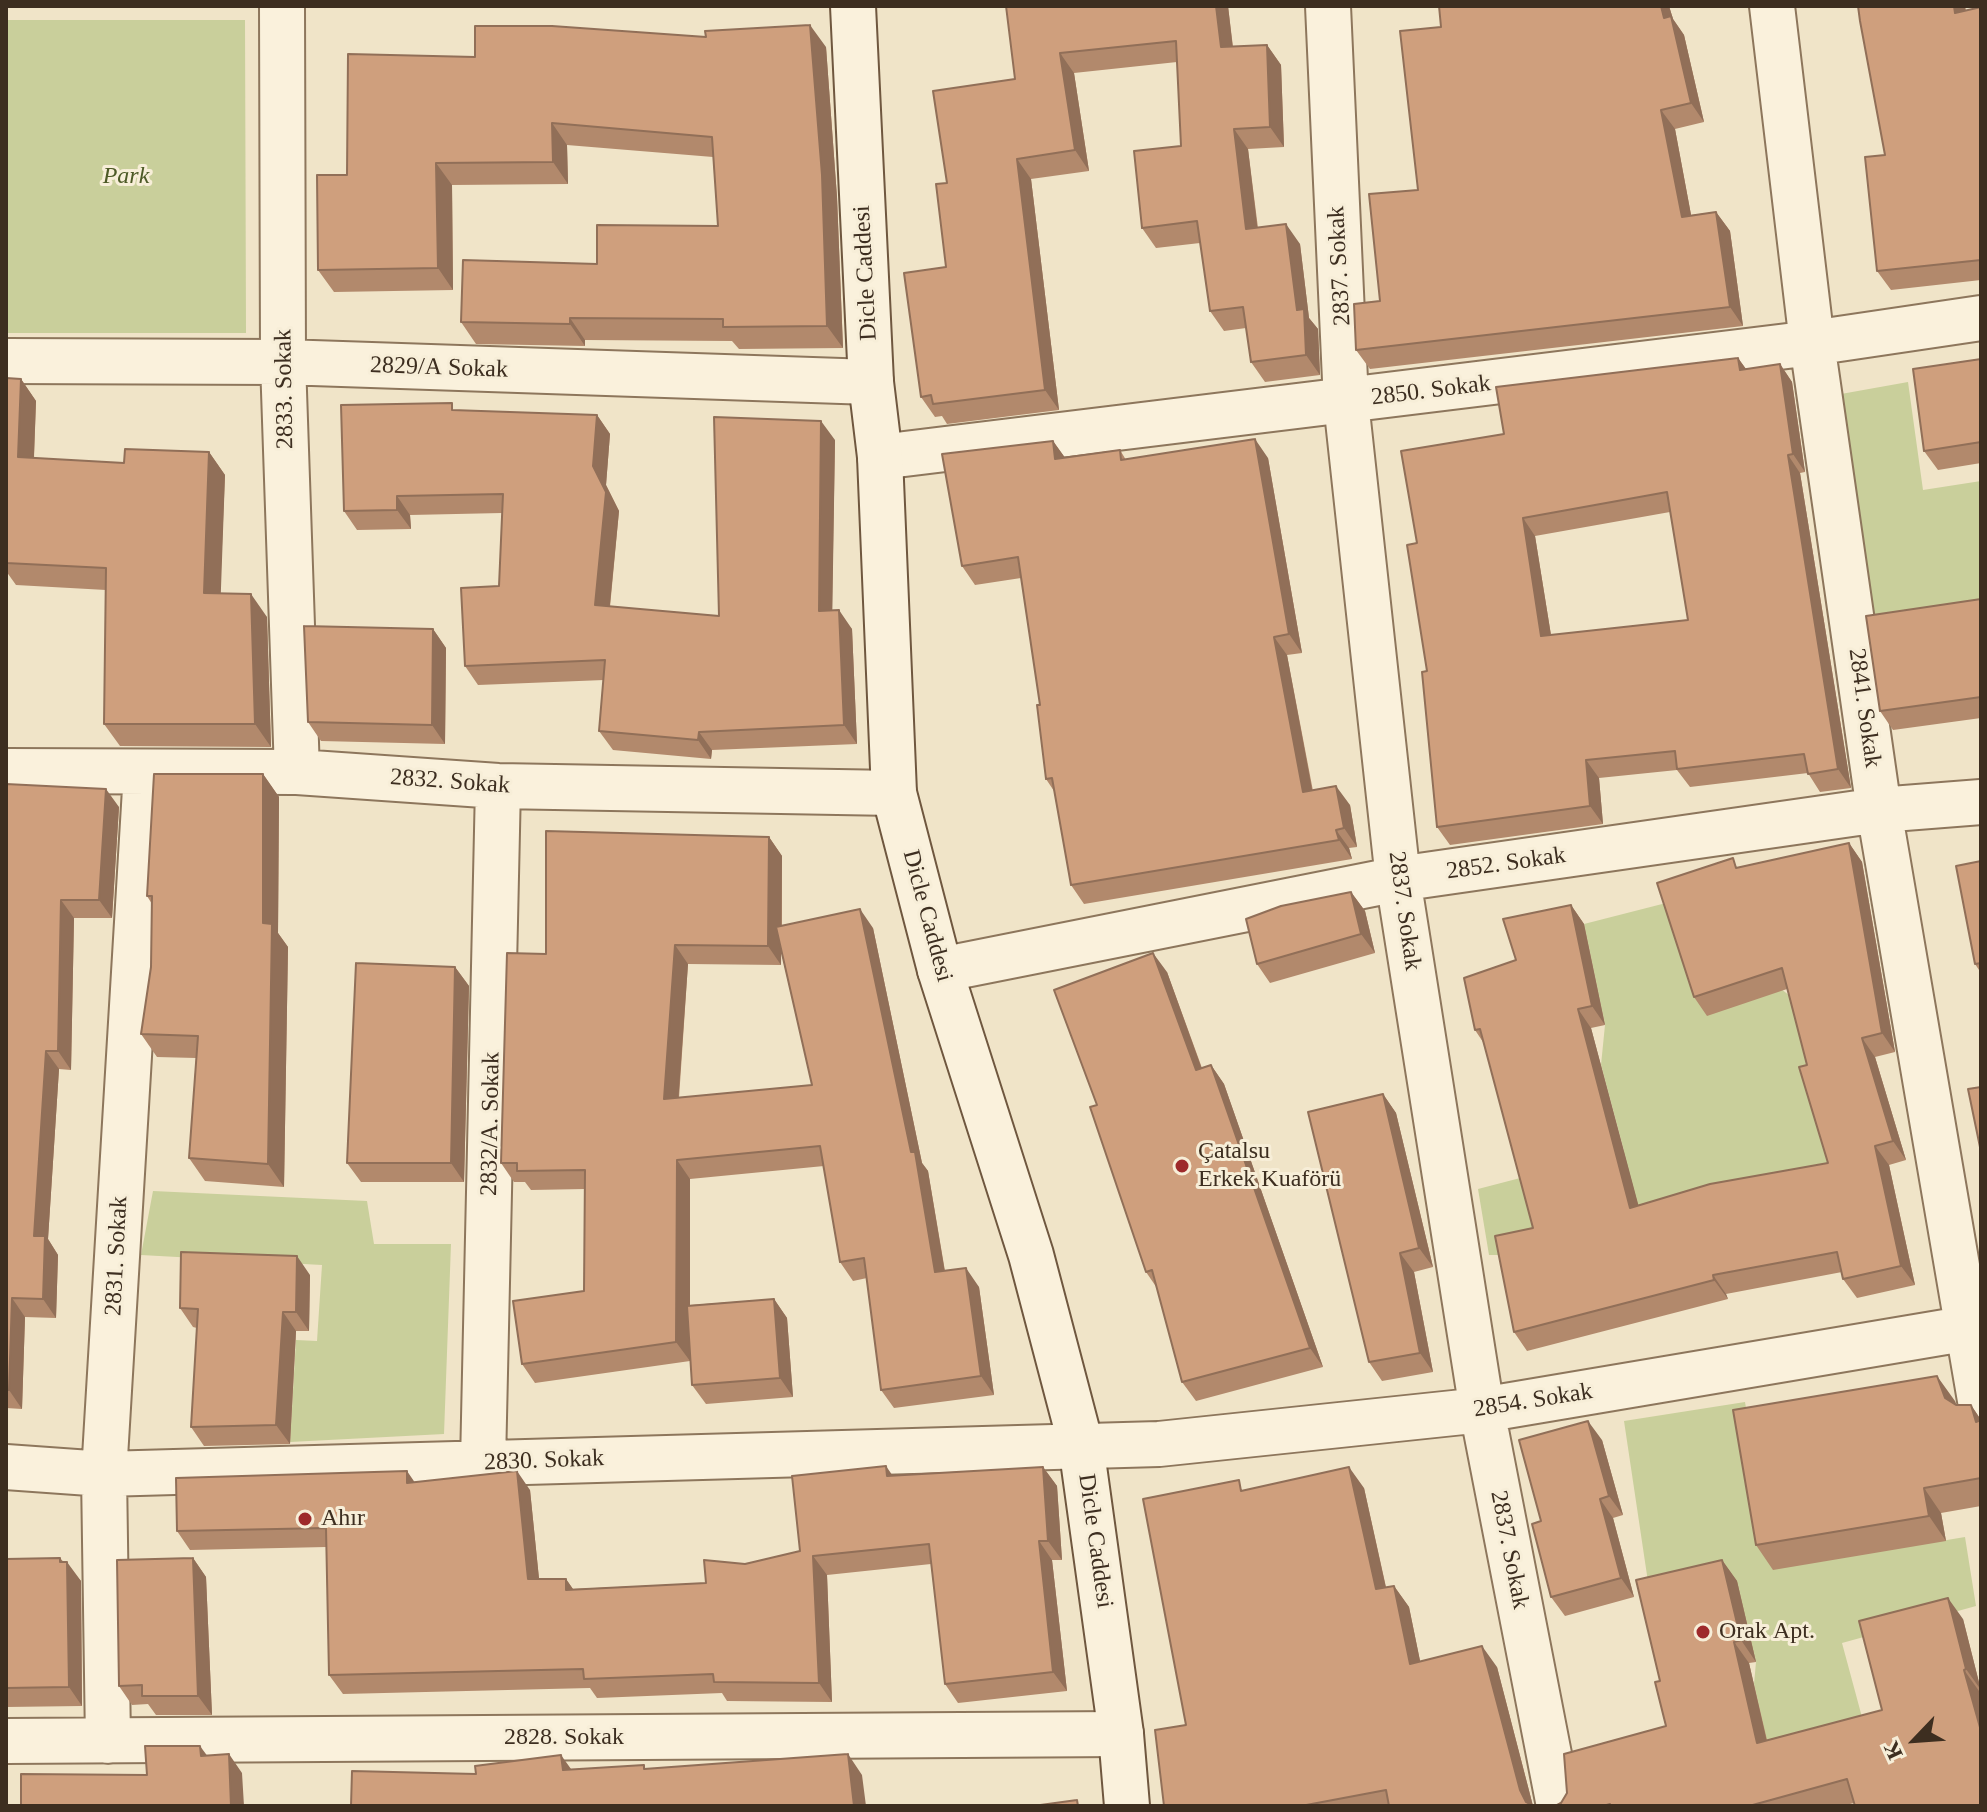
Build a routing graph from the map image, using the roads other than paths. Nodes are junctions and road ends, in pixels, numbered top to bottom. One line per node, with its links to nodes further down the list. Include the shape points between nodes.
1 (282, 6): 8 (street, 2833. Sokak)
2 (853, 6): 9 (street, Dicle Caddesi)
3 (1328, 6): 10 (street, 2837. Sokak)
4 (1772, 6): 6 (street, 2841. Sokak)
5 (1981, 318): 6 (street, 2850. Sokak)
6 (1812, 343): 10 (street, 2850. Sokak); 18 (street, 2841. Sokak)
7 (6, 361): 8 (street, 2829/A Sokak)
8 (283, 362): 9 (street, 2829/A Sokak); 14 (street, 2833. Sokak)
9 (871, 382): 11 (street, Dicle Caddesi)
10 (1346, 402): 11 (street, 2850. Sokak); 19 (street, 2837. Sokak)
11 (880, 457): 16 (street, Dicle Caddesi)
12 (6, 771): 13 (street, 2832. Sokak)
13 (146, 772): 14 (street, 2832. Sokak); 27 (street, 2831. Sokak)
14 (297, 772): 15 (street, 2832. Sokak)
15 (498, 786): 16 (street, 2832. Sokak); 25 (street, 2832/A. Sokak)
16 (894, 793): 20 (street, Dicle Caddesi)
17 (1981, 802): 18 (street, 2852. Sokak)
18 (1879, 810): 19 (street, 2852. Sokak); 21 (street, 2841. Sokak)
19 (1398, 879): 20 (street, 2852. Sokak); 23 (street, 2837. Sokak)
20 (940, 970): 24 (street, Dicle Caddesi, via 1031,1255)
21 (1974, 1327): 22 (street, 2841. Sokak); 23 (street, 2854. Sokak)
22 (1981, 1406)
23 (1482, 1410): 24 (street, 2854. Sokak, via 1159,1444); 32 (street, 2837. Sokak)
24 (1081, 1445): 25 (street, 2830. Sokak); 28 (street, Dicle Caddesi)
25 (483, 1463): 27 (street, 2830. Sokak)
26 (6, 1467): 27 (street, 2830. Sokak)
27 (104, 1474): 30 (street, 2831. Sokak)
28 (1121, 1734): 30 (street, 2828. Sokak); 31 (street, Dicle Caddesi)
29 (6, 1741): 30 (street, 2828. Sokak)
30 (108, 1741)
31 (1127, 1806)
32 (1559, 1806)

